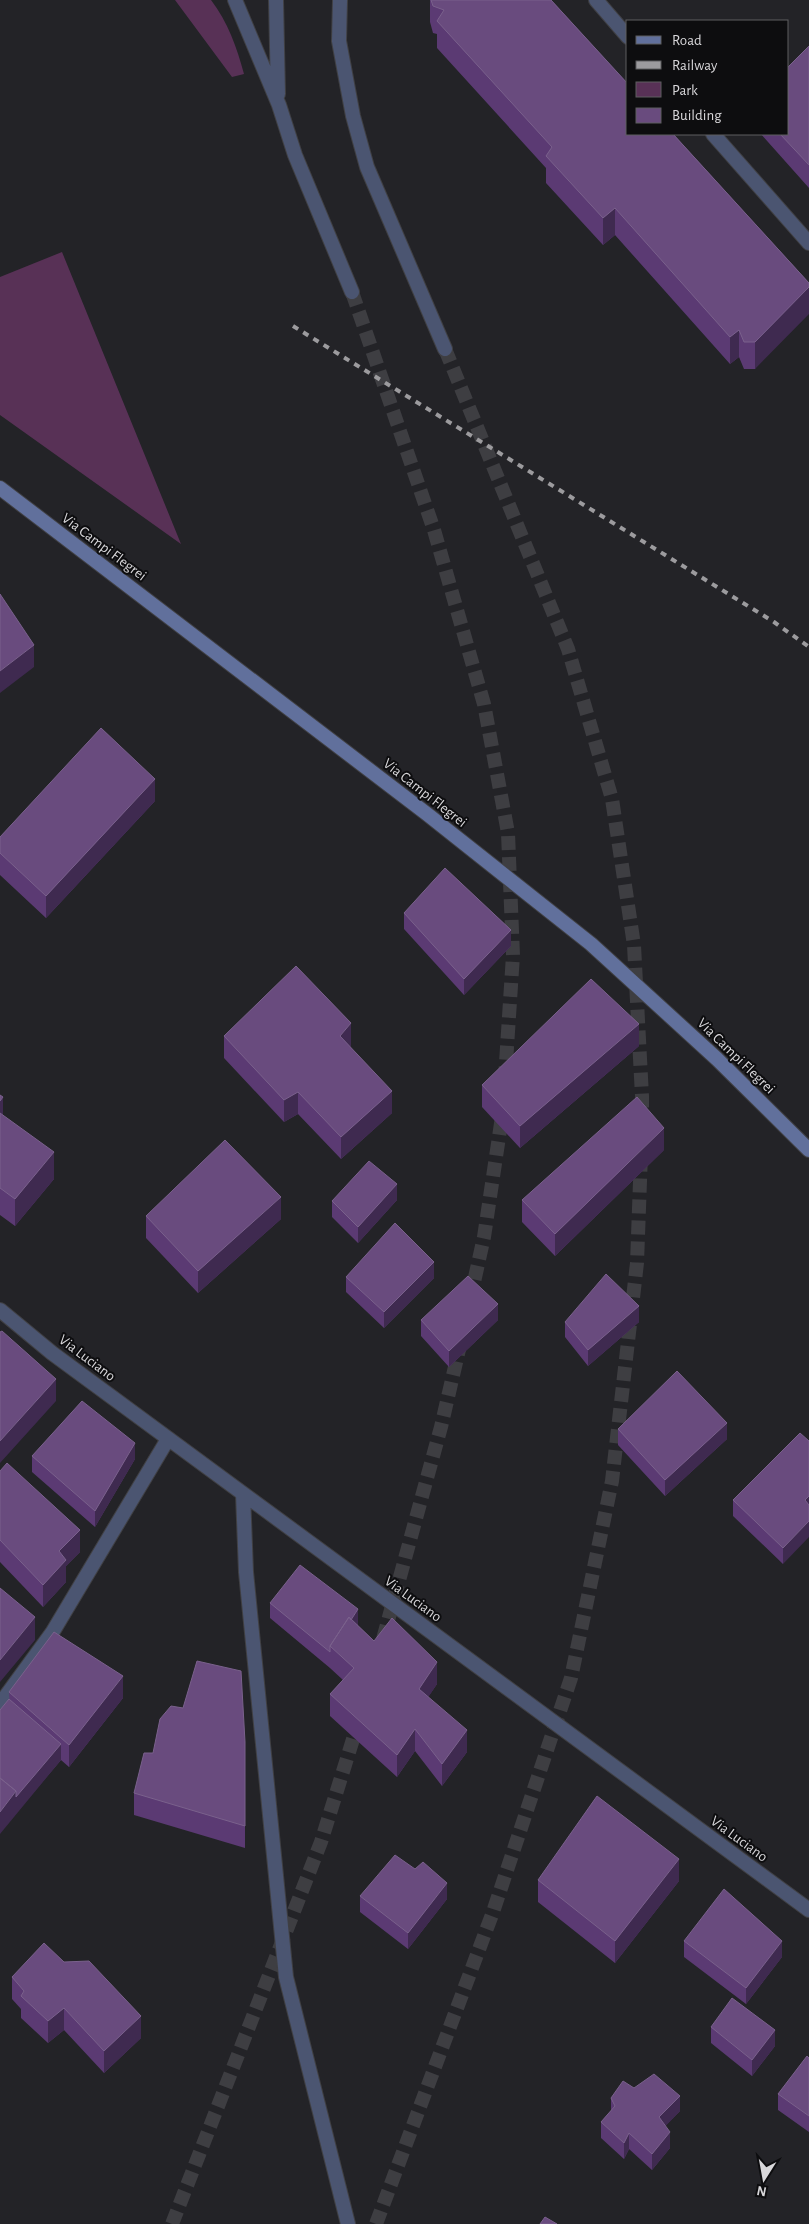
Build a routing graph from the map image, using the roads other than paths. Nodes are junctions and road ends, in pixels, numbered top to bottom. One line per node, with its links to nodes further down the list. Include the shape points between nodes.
1 (235, 0): 6 (street)
2 (276, 0): 6 (street)
3 (340, 0): 10 (street, via 339,41 353,116 367,167)
4 (596, 0): 5 (street)
5 (626, 35)
6 (279, 105): 9 (street, via 295,155)
7 (714, 135): 8 (street)
8 (809, 243)
9 (352, 292)
10 (445, 349)
11 (0, 488): 12 (main road, Via Campi Flegrei, via 419,808 591,944 717,1059)
12 (809, 1150)
13 (0, 1310): 14 (street, Via Luciano)
14 (168, 1439): 15 (street, Via Luciano); 16 (street, via 52,1634)
15 (243, 1494): 17 (street, Via Luciano); 18 (street, via 246,1572 286,1977)
16 (0, 1704)
17 (809, 1910)
18 (348, 2224)

